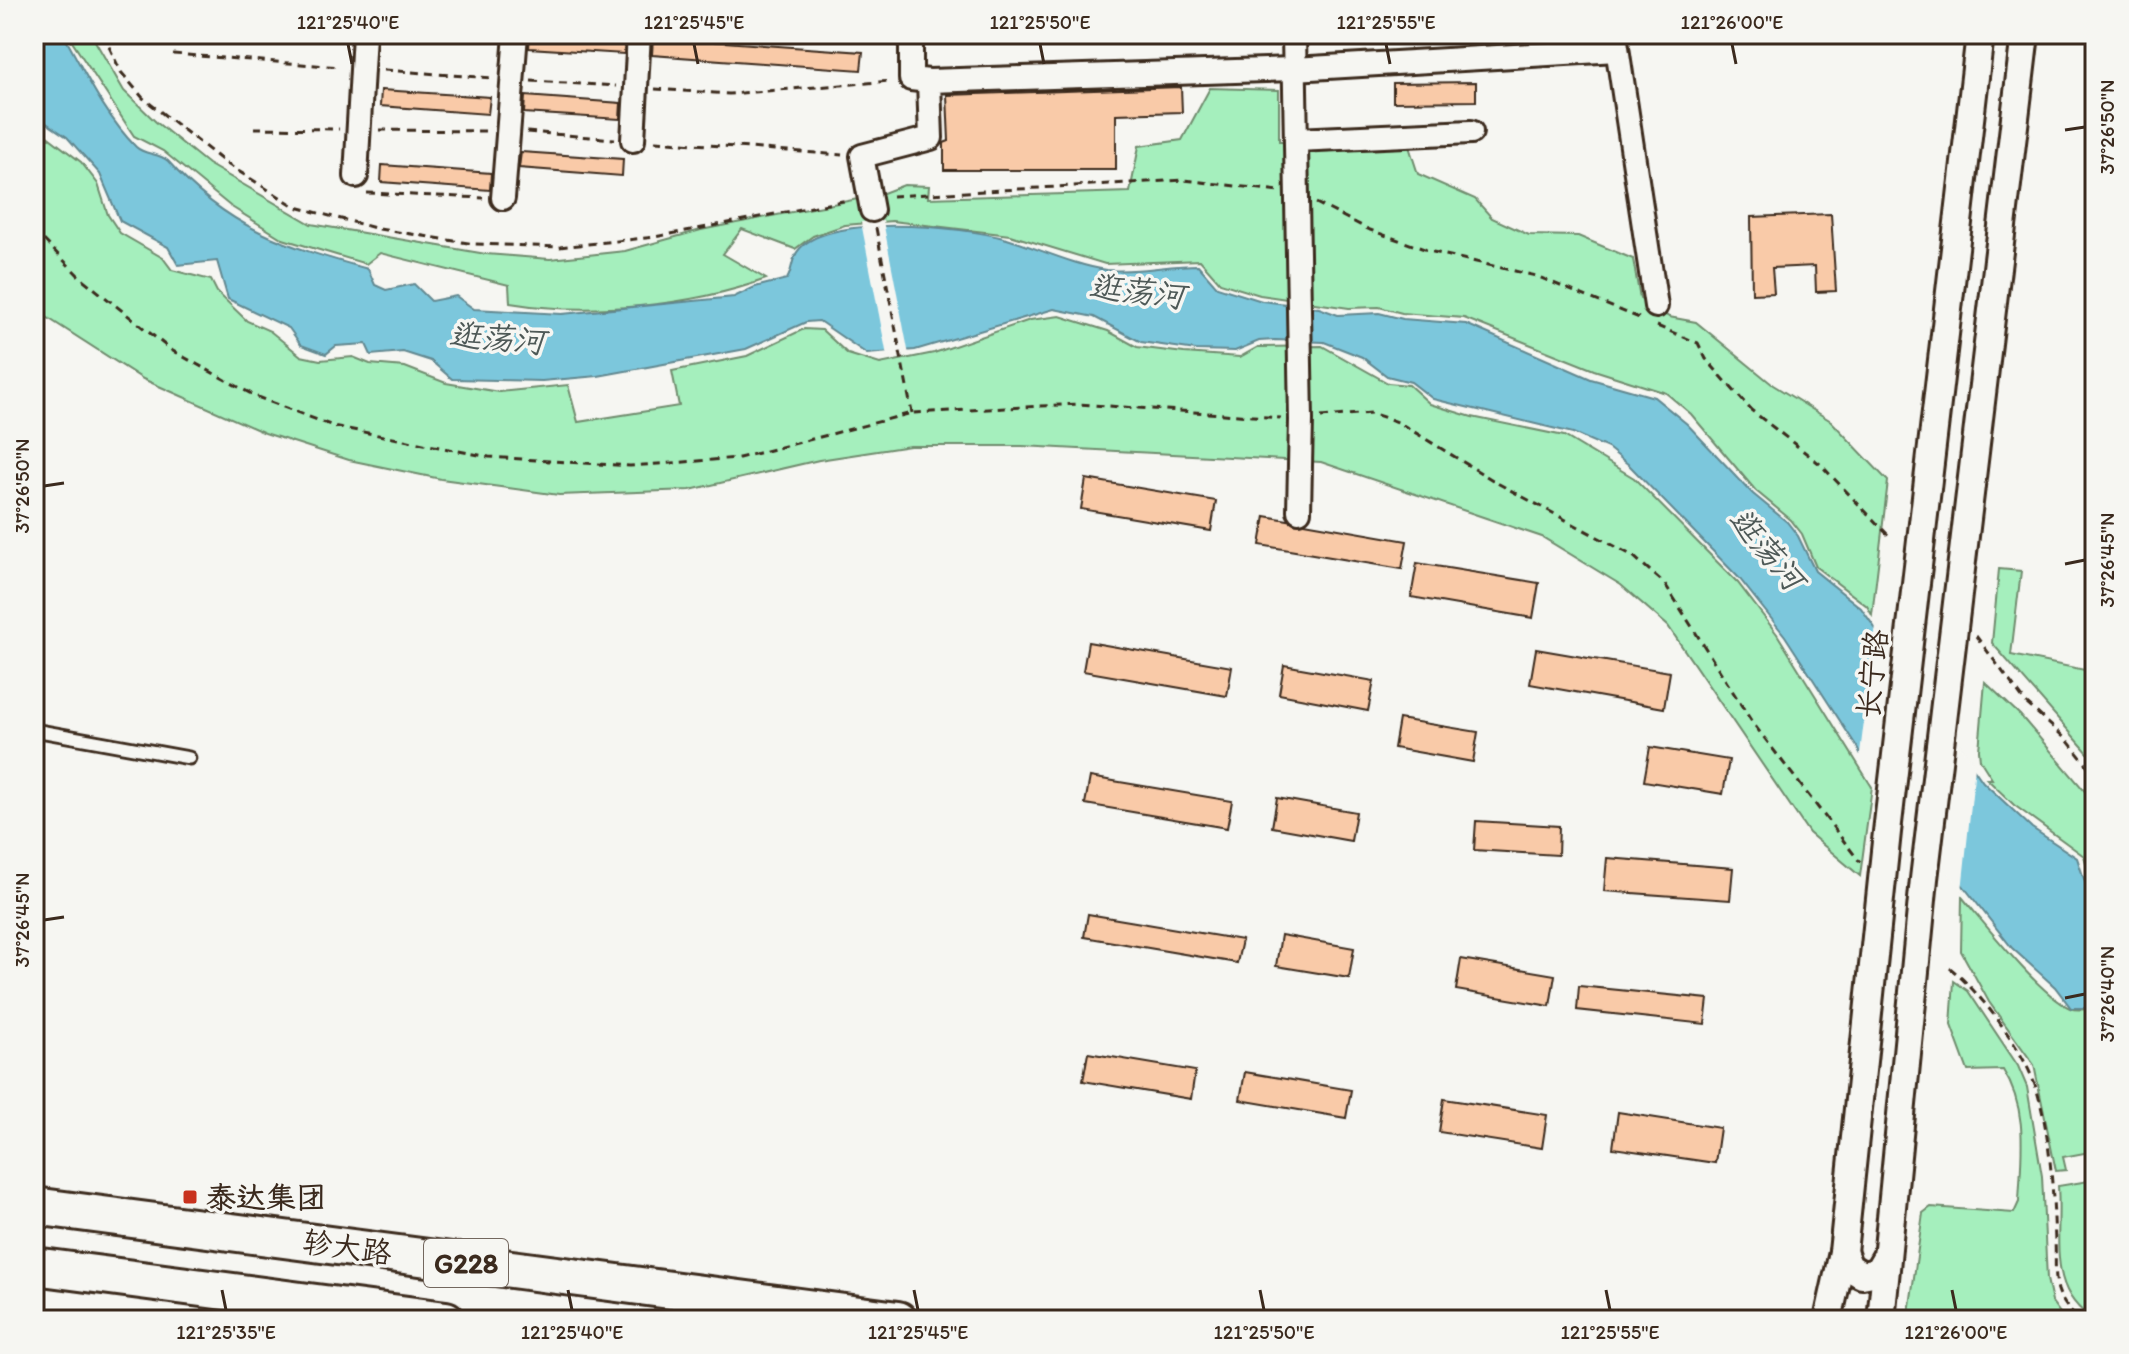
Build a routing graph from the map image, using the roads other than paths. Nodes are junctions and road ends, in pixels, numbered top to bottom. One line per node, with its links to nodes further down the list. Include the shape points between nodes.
1 (364, 34): 14 (street)
2 (516, 34): 15 (street)
3 (639, 34): 12 (street)
4 (1294, 34): 9 (street)
5 (1980, 34): 22 (street, 长宁路)
6 (2025, 34): 23 (street, via 1924,879)
7 (911, 36): 10 (street)
8 (1616, 42): 9 (street); 17 (street)
9 (1294, 69): 10 (street); 13 (street)
10 (920, 80): 16 (street, via 931,138 862,156)
11 (1471, 132): 13 (street)
12 (633, 140)
13 (1296, 140): 18 (street)
14 (356, 176)
15 (503, 198)
16 (877, 203)
17 (1656, 306)
18 (1299, 511)
19 (34, 730): 20 (lane)
20 (189, 758)
21 (34, 1206): 26 (highway, 轸大路 / G228)
22 (1843, 1252): 23 (street, via 1849,1267 1862,1275 1877,1272); 27 (street, 长宁路)
23 (1887, 1255): 28 (street)
24 (34, 1266): 25 (highway, 轸大路 / G228)
25 (446, 1320)
26 (898, 1320)
27 (1828, 1320)
28 (1881, 1320)

